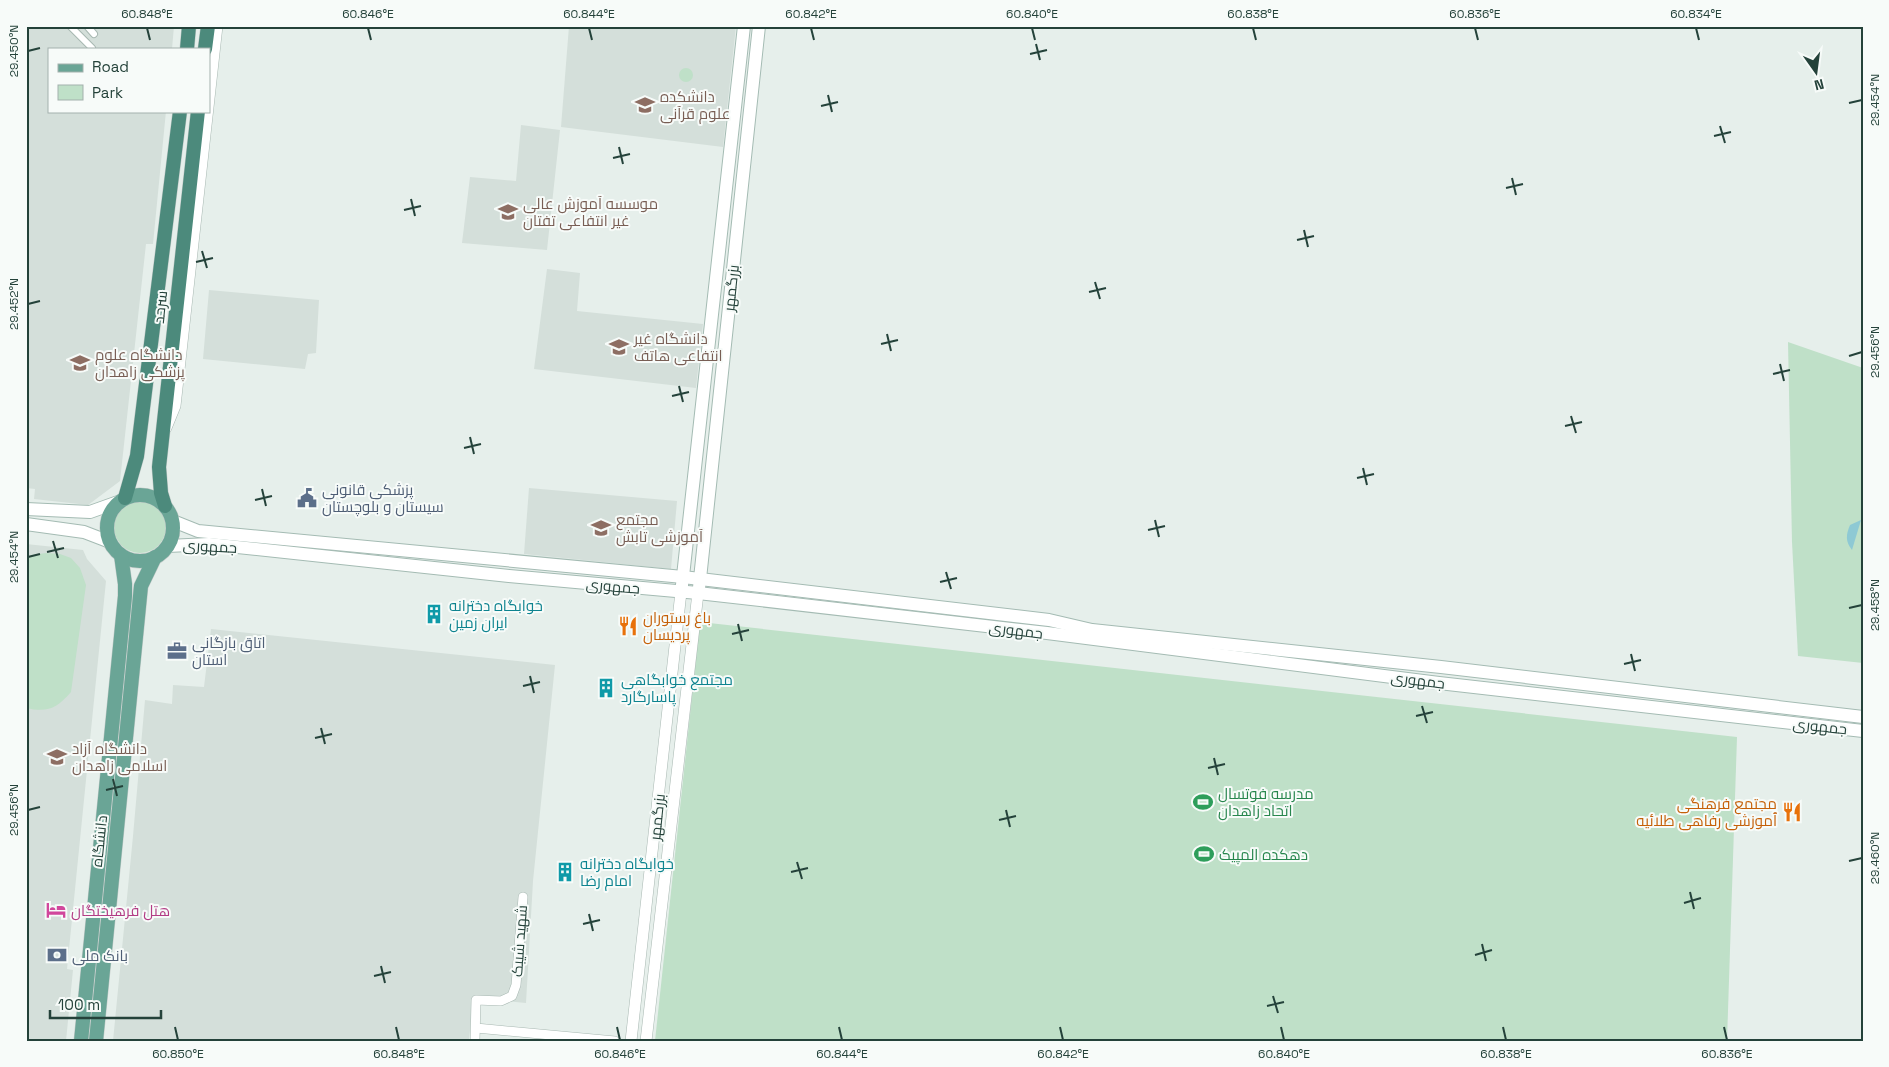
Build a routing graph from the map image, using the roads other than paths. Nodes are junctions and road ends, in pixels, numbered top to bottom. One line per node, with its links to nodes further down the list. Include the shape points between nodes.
1 (70, 26): 9 (street)
2 (87, 26): 8 (street)
3 (189, 26): 10 (highway)
4 (208, 26): 11 (highway)
5 (218, 26): 12 (street)
6 (744, 26): 16 (main road, بزرگمهر)
7 (759, 26): 17 (main road, بزرگمهر)
8 (94, 34)
9 (92, 48)
10 (187, 48)
11 (205, 48)
12 (210, 98)
13 (180, 112): 19 (highway, سرحد, via 137,456)
14 (198, 112): 18 (highway, سرحد)
15 (208, 112): 18 (street, via 176,406)
16 (701, 412): 17 (main road); 30 (main road, بزرگمهر)
17 (717, 413): 31 (main road, بزرگمهر)
18 (163, 437): 20 (highway, سرحد, via 159,482)
19 (122, 500): 20 (main road, via 142,494); 21 (main road, via 99,510 81,513); 24 (main road, via 108,517)
20 (165, 506): 22 (main road)
21 (26, 509)
22 (173, 521): 25 (main road); 28 (main road, جمهوری, via 198,531)
23 (26, 524): 24 (main road, via 84,532)
24 (110, 542): 26 (main road)
25 (168, 546): 27 (main road); 29 (main road, جمهوری, via 209,544)
26 (121, 555): 27 (main road, via 137,561); 46 (main road, دانشگاه, via 125,603)
27 (154, 557): 47 (main road, دانشگاه, via 141,586)
28 (511, 562): 29 (main road); 30 (main road, جمهوری)
29 (509, 576): 32 (main road, جمهوری)
30 (683, 577): 31 (main road, جمهوری); 32 (main road, بزرگمهر)
31 (700, 580): 33 (main road, بزرگمهر); 34 (main road, جمهوری)
32 (681, 592): 33 (main road, جمهوری); 40 (street, بزرگمهر)
33 (698, 593): 35 (main road, جمهوری); 41 (street, بزرگمهر)
34 (1049, 620): 35 (main road); 36 (main road, جمهوری, via 1092,630)
35 (1047, 633): 37 (main road, جمهوری)
36 (1441, 668): 37 (main road); 38 (main road, جمهوری)
37 (1439, 683): 39 (main road, جمهوری)
38 (1863, 717)
39 (1863, 731)
40 (652, 855): 41 (street); 44 (street, بزرگمهر)
41 (667, 857): 45 (street, بزرگمهر)
42 (523, 897): 43 (street, شهید شیبک, via 514,991 512,996 500,1001 476,1000)
43 (476, 1028): 48 (street, شهید شیبک); 49 (street)
44 (632, 1037): 45 (street)
45 (646, 1038)
46 (80, 1041)
47 (96, 1041)
48 (475, 1041)
49 (615, 1041)

